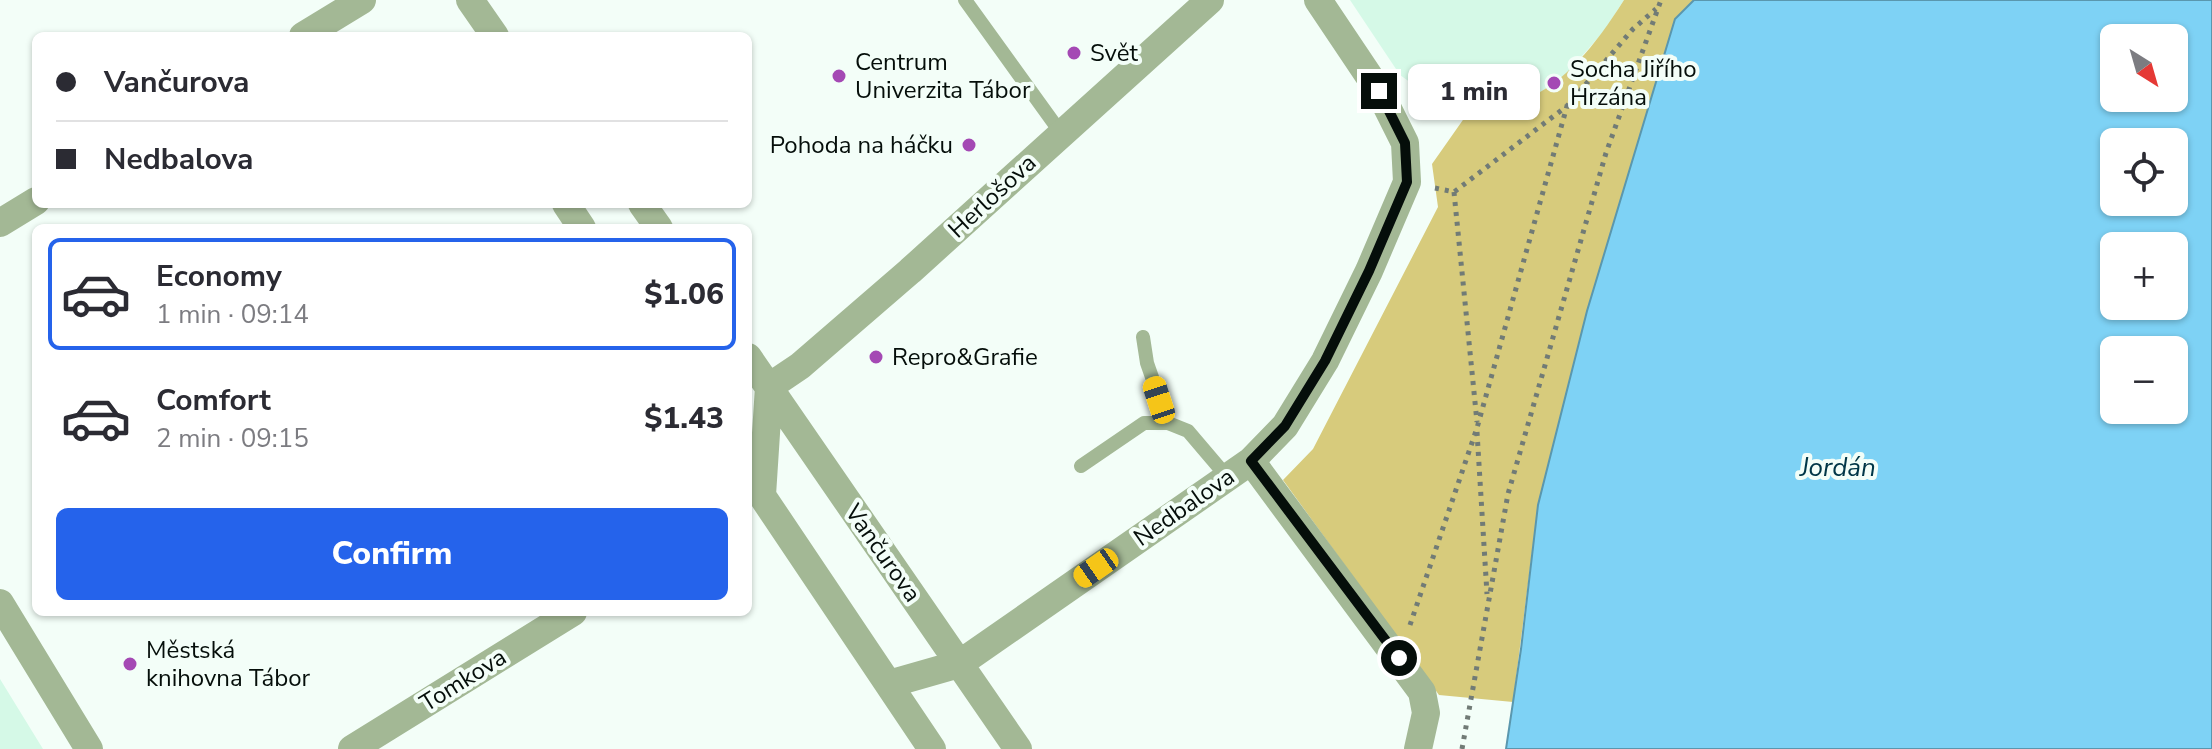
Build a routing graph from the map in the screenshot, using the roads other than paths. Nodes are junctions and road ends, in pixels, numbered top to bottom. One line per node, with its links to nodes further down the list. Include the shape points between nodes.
1 (362, 0): 6 (street)
2 (470, 0): 7 (street)
3 (965, 0): 8 (lane)
4 (1210, 0): 8 (street, Herlošova)
5 (1318, 0): 15 (street, Nedbalova, via 1379,91 1405,143 1407,182 1325,361 1285,426)
6 (310, 32)
7 (492, 32)
8 (1061, 133): 13 (street, Herlošova, via 910,271)
9 (32, 203): 10 (street)
10 (0, 223)
11 (1143, 337): 14 (lane)
12 (752, 363): 13 (street, Vančurova)
13 (769, 387): 18 (street); 21 (street, Vančurova)
14 (1168, 423): 16 (lane, via 1144,423); 17 (lane, via 1188,431)
15 (1251, 461): 17 (street, Nedbalova); 27 (street, via 1422,692 1426,713)
16 (1081, 466)
17 (1228, 478): 21 (street, Nedbalova)
18 (753, 491): 22 (street)
19 (0, 603): 23 (street)
20 (567, 616): 24 (street, Tomkova)
21 (959, 664): 22 (street, Nedbalova); 26 (street, Vančurova)
22 (889, 684): 25 (street)
23 (89, 749)
24 (352, 749)
25 (932, 749)
26 (1018, 749)
27 (1418, 749)

